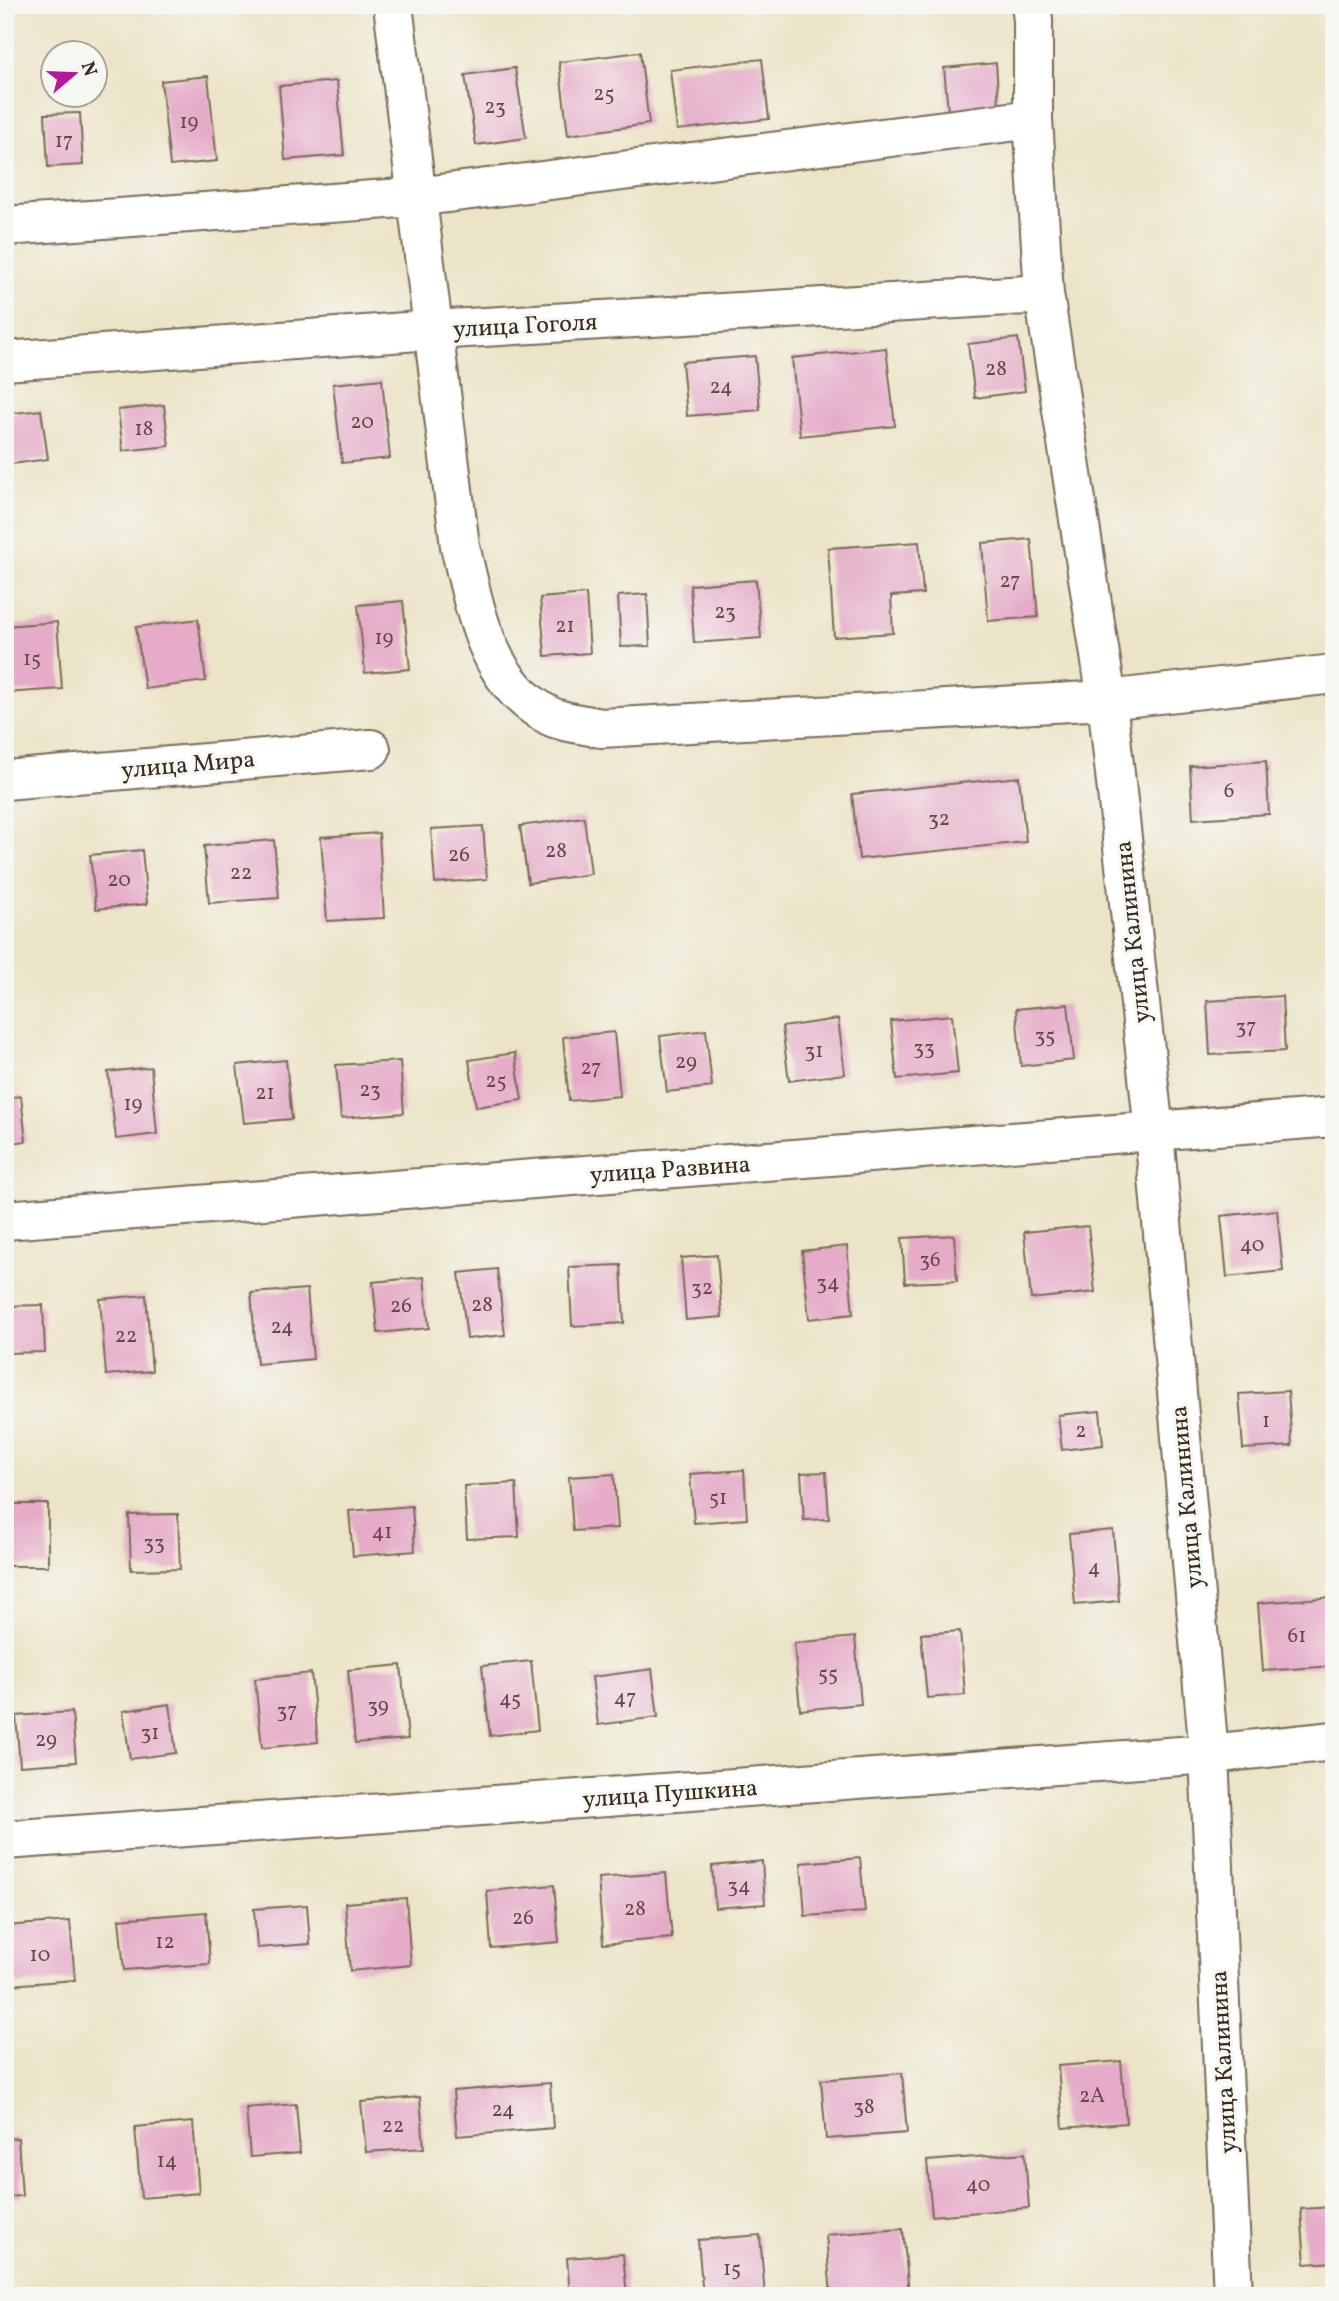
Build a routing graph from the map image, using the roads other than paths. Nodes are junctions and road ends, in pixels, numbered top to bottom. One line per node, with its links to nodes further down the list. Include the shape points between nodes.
1 (393, 5): 4 (street)
2 (1031, 5): 3 (street, улица Калинина)
3 (1033, 119): 4 (street); 6 (street, улица Калинина)
4 (416, 197): 5 (street); 7 (street)
5 (5, 226)
6 (1044, 295): 7 (street, улица Гоголя); 10 (street, улица Калинина)
7 (433, 330): 8 (street, улица Гоголя); 10 (street, via 460,547 480,629 491,655 516,691 549,716 601,728)
8 (5, 361)
9 (1334, 674): 10 (street)
10 (1107, 700): 14 (street, улица Калинина)
11 (371, 749): 12 (street, улица Мира)
12 (5, 780)
13 (1334, 1116): 14 (street, улица Развина)
14 (1154, 1132): 15 (street, улица Развина); 17 (street, улица Калинина)
15 (5, 1220)
16 (1334, 1741): 17 (street, улица Пушкина)
17 (1209, 1754): 18 (street, улица Пушкина); 19 (street, улица Калинина)
18 (5, 1840)
19 (1233, 2296)

